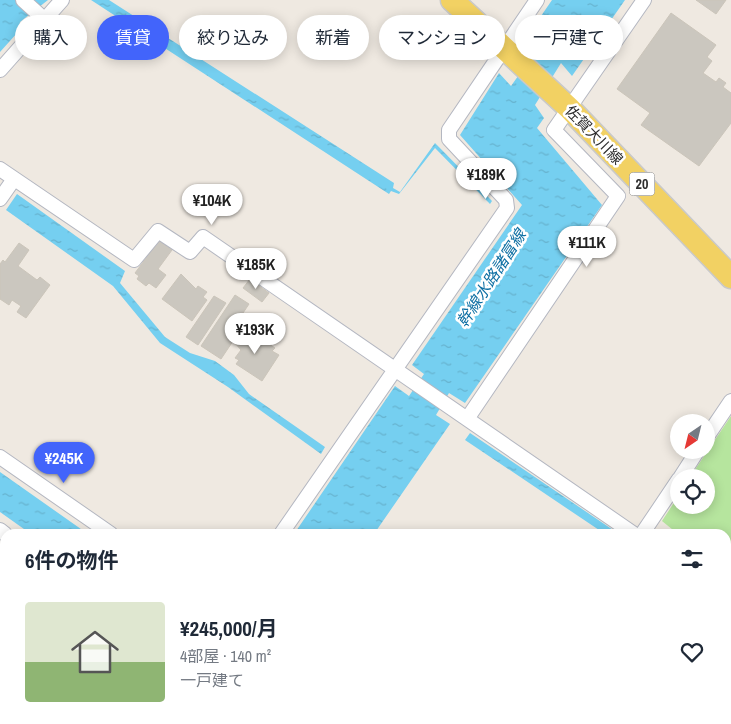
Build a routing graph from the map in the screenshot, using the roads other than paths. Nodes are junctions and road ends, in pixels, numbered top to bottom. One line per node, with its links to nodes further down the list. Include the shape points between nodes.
1 (23, 0): 6 (street)
2 (62, 0): 7 (street)
3 (452, 0): 8 (main road, 佐賀大川線 / 20)
4 (537, 0): 9 (street)
5 (644, 0): 14 (street)
6 (40, 15)
7 (49, 15)
8 (469, 15)
9 (505, 45)
10 (505, 47): 14 (main road, 佐賀大川線 / 20)
11 (15, 53): 13 (street)
12 (495, 60): 19 (street, via 449,130 449,139 506,200 507,208)
13 (0, 70)
14 (569, 108): 18 (main road, 佐賀大川線 / 20); 21 (street, via 554,130 618,196)
15 (0, 169): 16 (street)
16 (14, 179): 17 (street); 19 (street, via 134,260 158,231 190,252 203,238)
17 (0, 199)
18 (731, 277)
19 (395, 370): 21 (street); 26 (street)
20 (731, 401): 22 (street)
21 (467, 419): 27 (street)
22 (715, 425)
23 (0, 457): 25 (street)
24 (670, 492): 28 (street)
25 (104, 529)
26 (284, 529)
27 (627, 529)
28 (645, 529)

